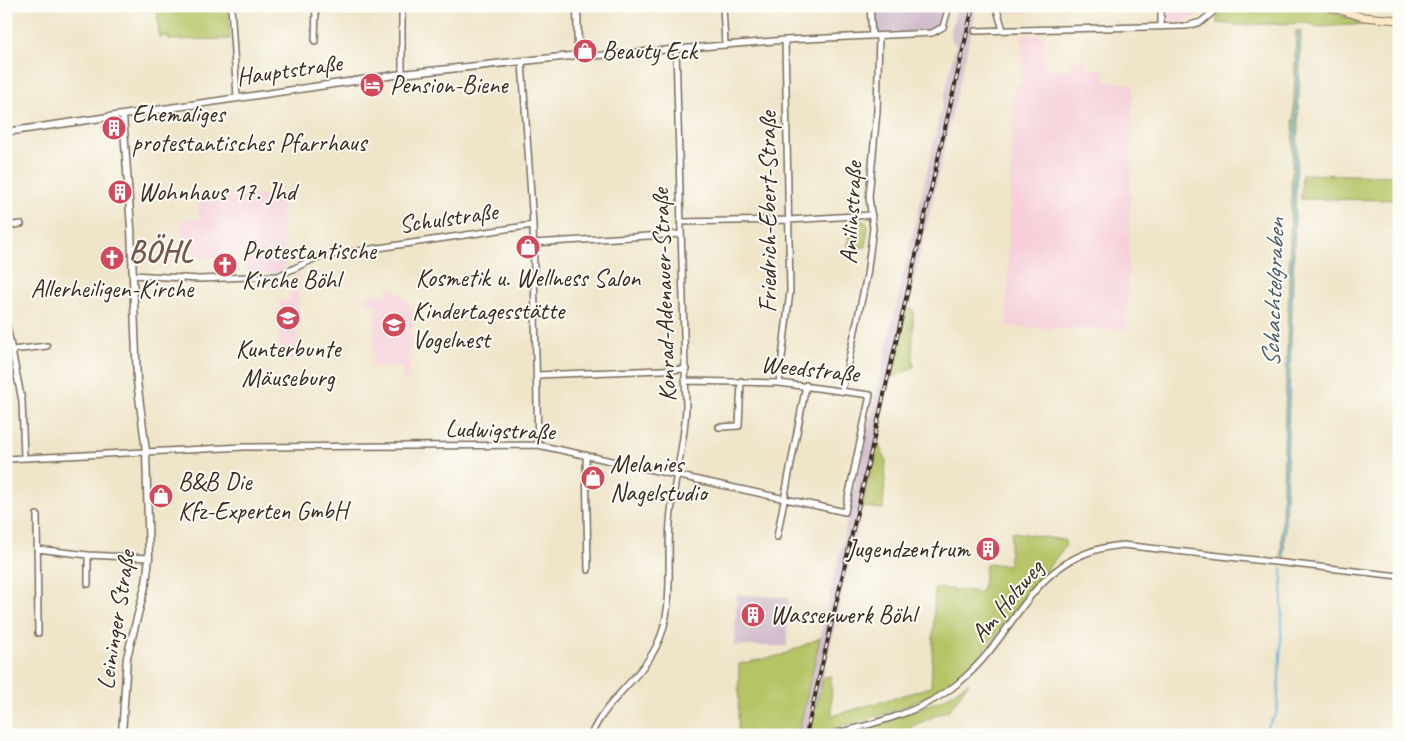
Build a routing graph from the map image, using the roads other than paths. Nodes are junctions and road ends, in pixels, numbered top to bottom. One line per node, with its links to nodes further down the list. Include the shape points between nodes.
1 (231, 6): 25 (street)
2 (316, 6): 19 (street)
3 (402, 6): 24 (street)
4 (577, 6): 22 (street)
5 (723, 6): 20 (street)
6 (870, 6): 16 (street)
7 (949, 6): 17 (street, via 943,27 936,32)
8 (996, 6): 14 (street)
9 (1161, 6): 13 (street)
10 (1220, 6): 13 (street, via 1200,22)
11 (1326, 6): 12 (main road, via 1363,17)
12 (1399, 20)
13 (1161, 27): 14 (street)
14 (1003, 30): 15 (street)
15 (975, 31)
16 (872, 36): 17 (street); 18 (street)
17 (879, 36): 28 (street, Anilinstraße, via 878,111 870,190)
18 (785, 40): 20 (street); 29 (street, Friedrich-Ebert-Straße)
19 (315, 41)
20 (726, 44): 21 (street)
21 (676, 49): 22 (street, via 593,56); 30 (street, Konrad-Adenauer-Straße)
22 (577, 54): 23 (street, Hauptstraße)
23 (522, 62): 24 (street, Hauptstraße); 32 (street)
24 (402, 74): 25 (street, Hauptstraße)
25 (237, 97): 26 (street, Hauptstraße)
26 (123, 115): 27 (street, Hauptstraße); 36 (street, Leininger Straße)
27 (6, 132)
28 (872, 215): 29 (street); 46 (street, Anilinstraße, via 867,275)
29 (788, 220): 30 (street); 44 (street, Friedrich-Ebert-Straße, via 790,298)
30 (680, 222): 34 (street, Konrad-Adenauer-Straße)
31 (21, 224): 33 (street)
32 (533, 225): 35 (street); 36 (street, Schulstraße, via 318,257 278,276 199,279)
33 (6, 226)
34 (681, 234): 35 (street); 40 (street, Konrad-Adenauer-Straße)
35 (533, 243): 41 (street)
36 (133, 275): 49 (street, Leininger Straße, via 137,381)
37 (6, 321): 39 (street)
38 (47, 346): 39 (street)
39 (12, 350): 51 (street, via 22,401)
40 (686, 369): 41 (street); 42 (street, Konrad-Adenauer-Straße)
41 (537, 374): 48 (street)
42 (686, 381): 43 (street, Weedstraße); 53 (street, Konrad-Adenauer-Straße, via 685,432)
43 (741, 381): 44 (street, Weedstraße); 47 (street, via 739,426)
44 (779, 383): 45 (street, Weedstraße)
45 (806, 386): 46 (street, Weedstraße); 54 (street)
46 (842, 391): 55 (street, Weedstraße, via 870,395)
47 (720, 427)
48 (538, 445): 49 (street, Ludwigstraße); 50 (street, Ludwigstraße)
49 (146, 451): 51 (street, Ludwigstraße); 60 (street, Leininger Straße)
50 (586, 455): 53 (street, Ludwigstraße); 61 (street)
51 (24, 458): 52 (street, Ludwigstraße)
52 (6, 459)
53 (677, 477): 54 (street, Ludwigstraße); 66 (street, Konrad-Adenauer-Straße, via 671,510 667,603 661,637 643,668 603,712)
54 (784, 499): 55 (street, Ludwigstraße); 57 (street)
55 (845, 512)
56 (37, 515): 58 (street)
57 (777, 537)
58 (36, 549): 59 (street); 64 (street)
59 (88, 555): 60 (street); 63 (street)
60 (149, 558): 65 (street, Leininger Straße, via 127,657)
61 (588, 570)
62 (1399, 576): 67 (street, Am Holzweg, via 1123,545 1084,552 1049,574 977,666 956,685 918,707)
63 (88, 584)
64 (38, 633)
65 (122, 735)
66 (591, 735)
67 (830, 735)

